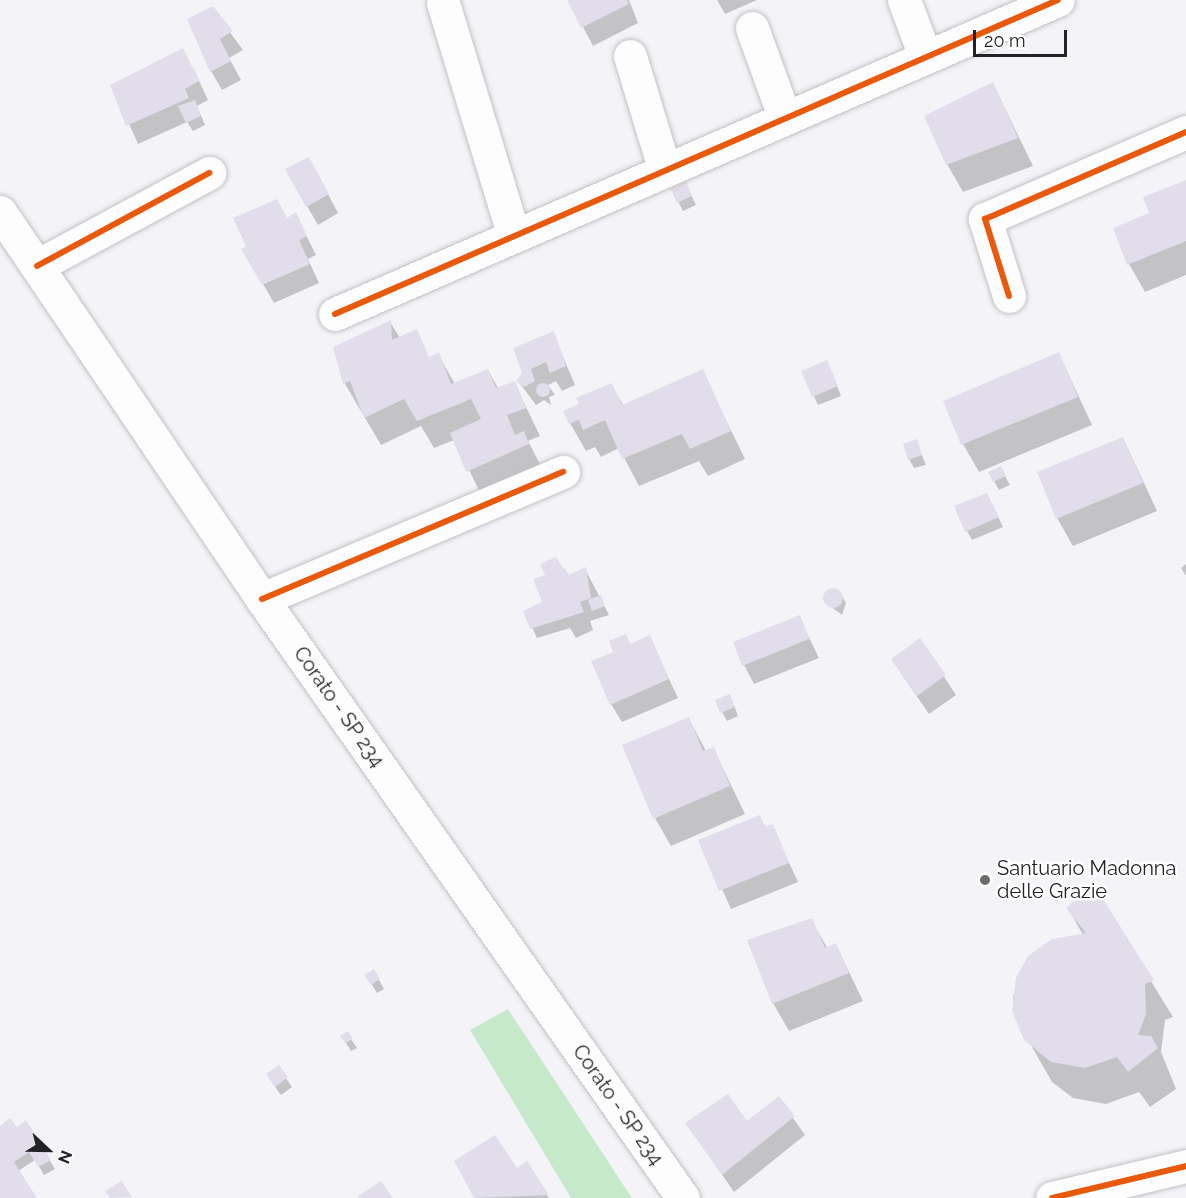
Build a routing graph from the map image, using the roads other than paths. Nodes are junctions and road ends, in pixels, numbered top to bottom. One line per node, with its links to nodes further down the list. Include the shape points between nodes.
1 (904, 0): 6 (street)
2 (1058, 0): 6 (street)
3 (443, 3): 12 (street)
4 (752, 28): 7 (street)
5 (630, 56): 9 (street)
6 (925, 56): 7 (street)
7 (784, 116): 9 (street)
8 (1186, 132): 14 (street, via 985,219)
9 (664, 168): 12 (street)
10 (209, 173): 13 (street)
11 (0, 212): 13 (street, Corato - SP 234)
12 (513, 234): 15 (street)
13 (37, 266): 17 (street, Corato - SP 234)
14 (1009, 296)
15 (335, 314)
16 (563, 472): 17 (street)
17 (262, 598): 19 (street, Corato - SP 234)
18 (1186, 1166): 20 (street)
19 (683, 1198)
20 (1052, 1198)

